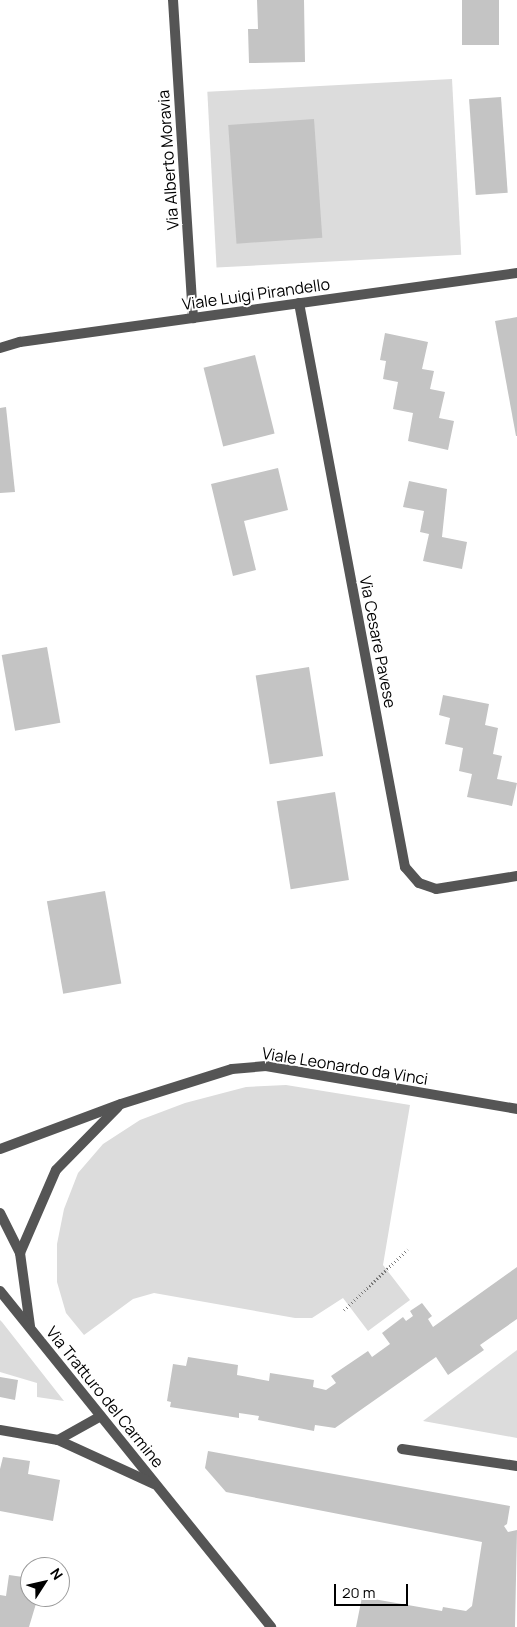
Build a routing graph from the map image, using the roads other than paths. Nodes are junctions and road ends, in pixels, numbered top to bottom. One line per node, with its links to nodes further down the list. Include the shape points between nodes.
1 (173, 0): 4 (street, Via Alberto Moravia)
2 (517, 273): 3 (street, Viale Luigi Pirandello)
3 (299, 304): 4 (street, Viale Luigi Pirandello); 6 (street, Via Cesare Pavese, via 404,867 419,883 436,889)
4 (193, 318): 5 (street, Viale Luigi Pirandello)
5 (0, 348)
6 (517, 876)
7 (121, 1104): 8 (street, Viale Leonardo da Vinci, via 232,1069 266,1066); 9 (street, Viale Leonardo da Vinci); 11 (street, via 56,1170)
8 (517, 1109)
9 (0, 1149)
10 (0, 1213): 11 (street)
11 (20, 1253): 13 (street)
12 (0, 1291): 13 (street, Via Tratturo del Carmine)
13 (30, 1327): 14 (street, Via Tratturo del Carmine)
14 (101, 1416): 16 (street); 19 (street, Via Tratturo del Carmine)
15 (0, 1430): 16 (street)
16 (58, 1440): 19 (street)
17 (402, 1449): 18 (street)
18 (517, 1466)
19 (157, 1486): 20 (street, Via Tratturo del Carmine)
20 (272, 1627)

